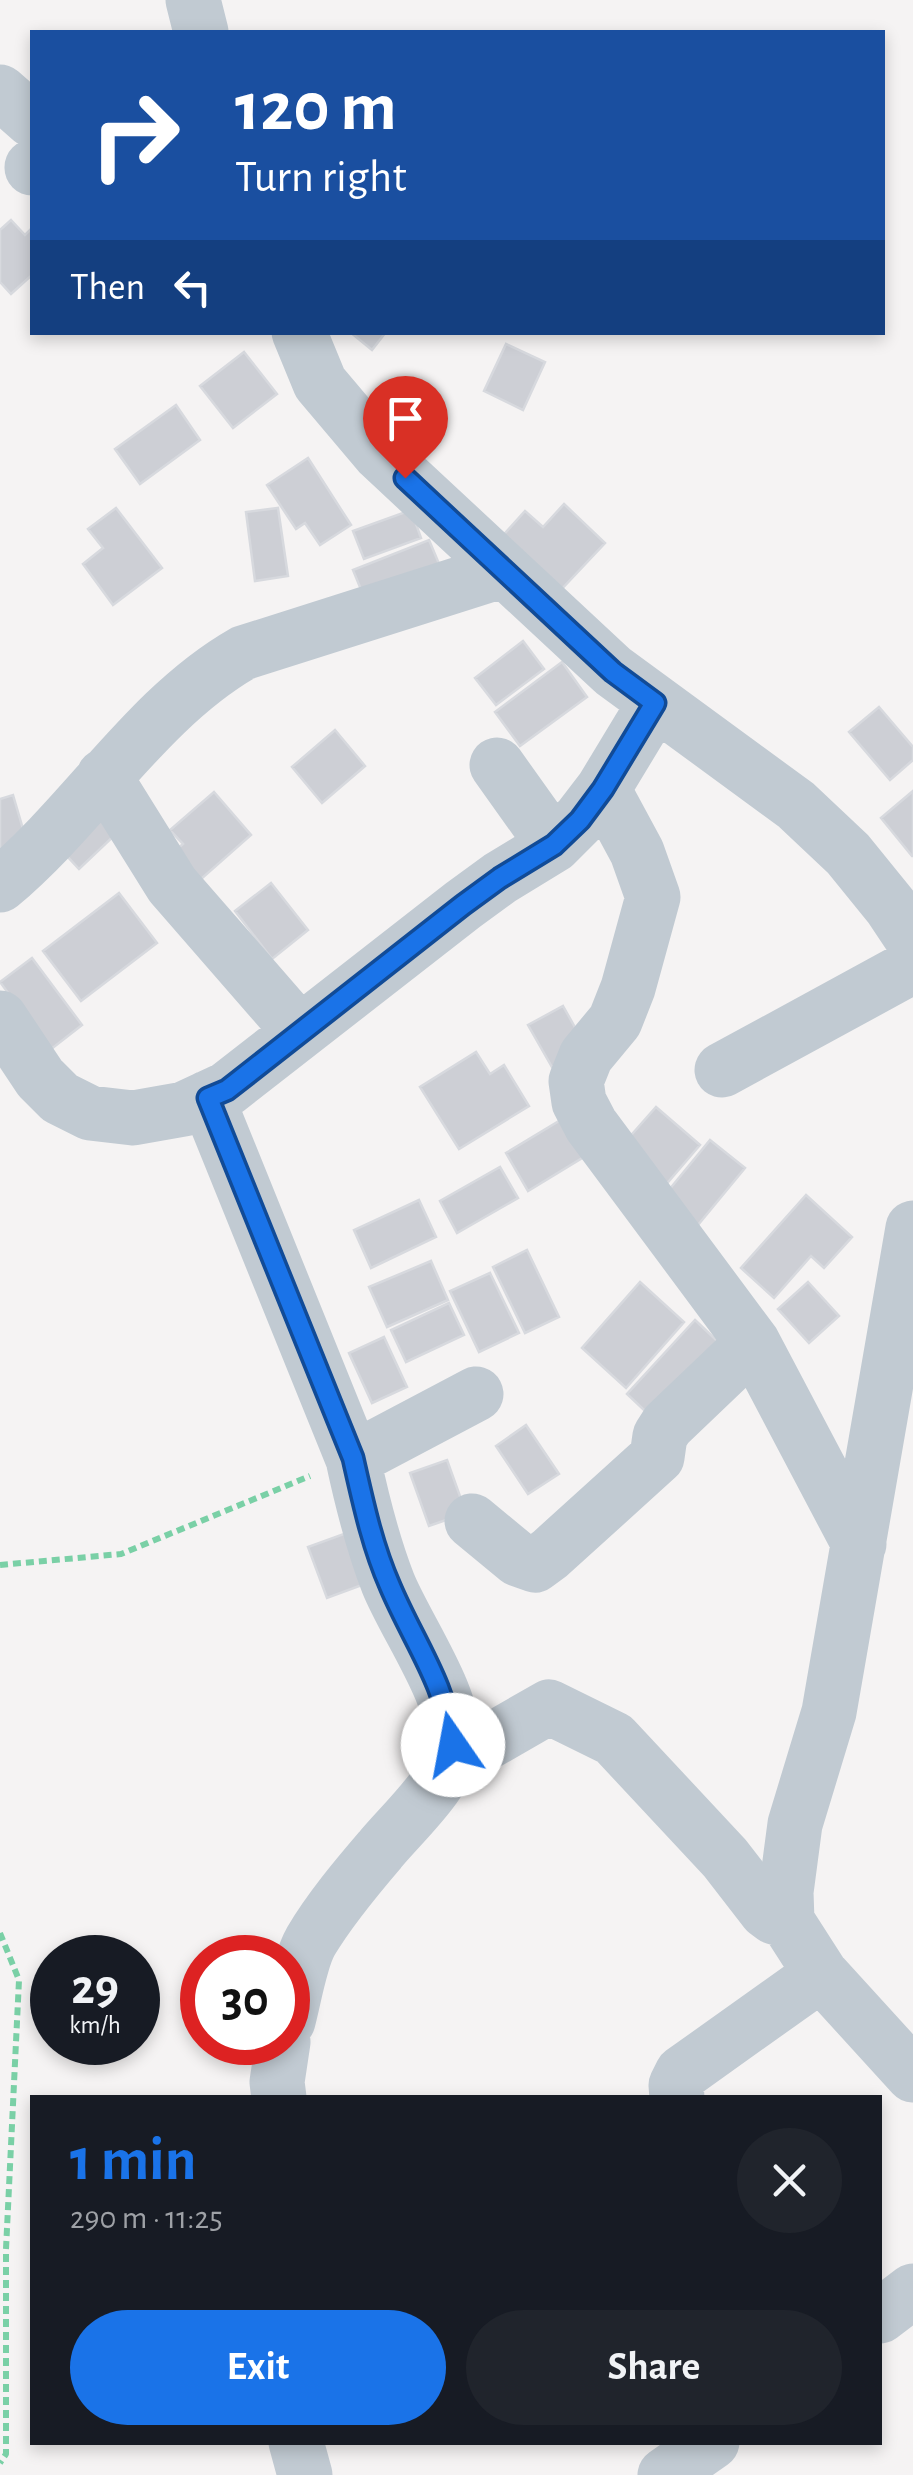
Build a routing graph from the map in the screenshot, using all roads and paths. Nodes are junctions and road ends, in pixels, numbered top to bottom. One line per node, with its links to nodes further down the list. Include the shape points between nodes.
1 (193, 0): 2 (street)
2 (200, 30)
3 (0, 92): 4 (street)
4 (30, 118)
5 (300, 335): 6 (street, via 320,384 380,454)
6 (504, 570): 7 (street); 9 (street, via 242,653 212,671)
7 (655, 703): 10 (street); 13 (street, via 796,805 848,854)
8 (496, 766): 11 (street)
9 (104, 776): 12 (street); 16 (street, via 172,886)
10 (603, 789): 11 (street); 21 (street, via 653,897 615,1021 586,1056 576,1081 578,1102)
11 (554, 845): 16 (street, via 463,905)
12 (0, 885)
13 (913, 940)
14 (913, 966): 17 (street)
15 (0, 1018): 18 (street, via 40,1078 90,1113 134,1118)
16 (300, 1032): 18 (street)
17 (722, 1070)
18 (208, 1098): 23 (street)
19 (913, 1228): 20 (street)
20 (905, 1324): 25 (street)
21 (754, 1342): 24 (street, via 667,1425 657,1458 535,1565); 25 (street)
22 (476, 1394): 23 (street)
23 (353, 1458): 26 (path, via 121,1554); 27 (street, via 390,1586 443,1697 453,1745)
24 (472, 1521)
25 (858, 1544): 28 (street, via 829,1712 795,1824)
26 (0, 1566)
27 (446, 1766): 28 (street, via 549,1707 614,1739 766,1911); 30 (street)
28 (787, 1921): 31 (street)
29 (0, 1933): 40 (path, via 19,1980 6,2249 6,2454)
30 (310, 1943)
31 (821, 1974): 33 (street); 35 (street, via 682,2073)
32 (279, 2065): 34 (street)
33 (913, 2075)
34 (279, 2095)
35 (677, 2095)
36 (913, 2291): 37 (street)
37 (882, 2314)
38 (297, 2445): 41 (street)
39 (708, 2445): 42 (street)
40 (0, 2464)
41 (305, 2475)
42 (665, 2475)

